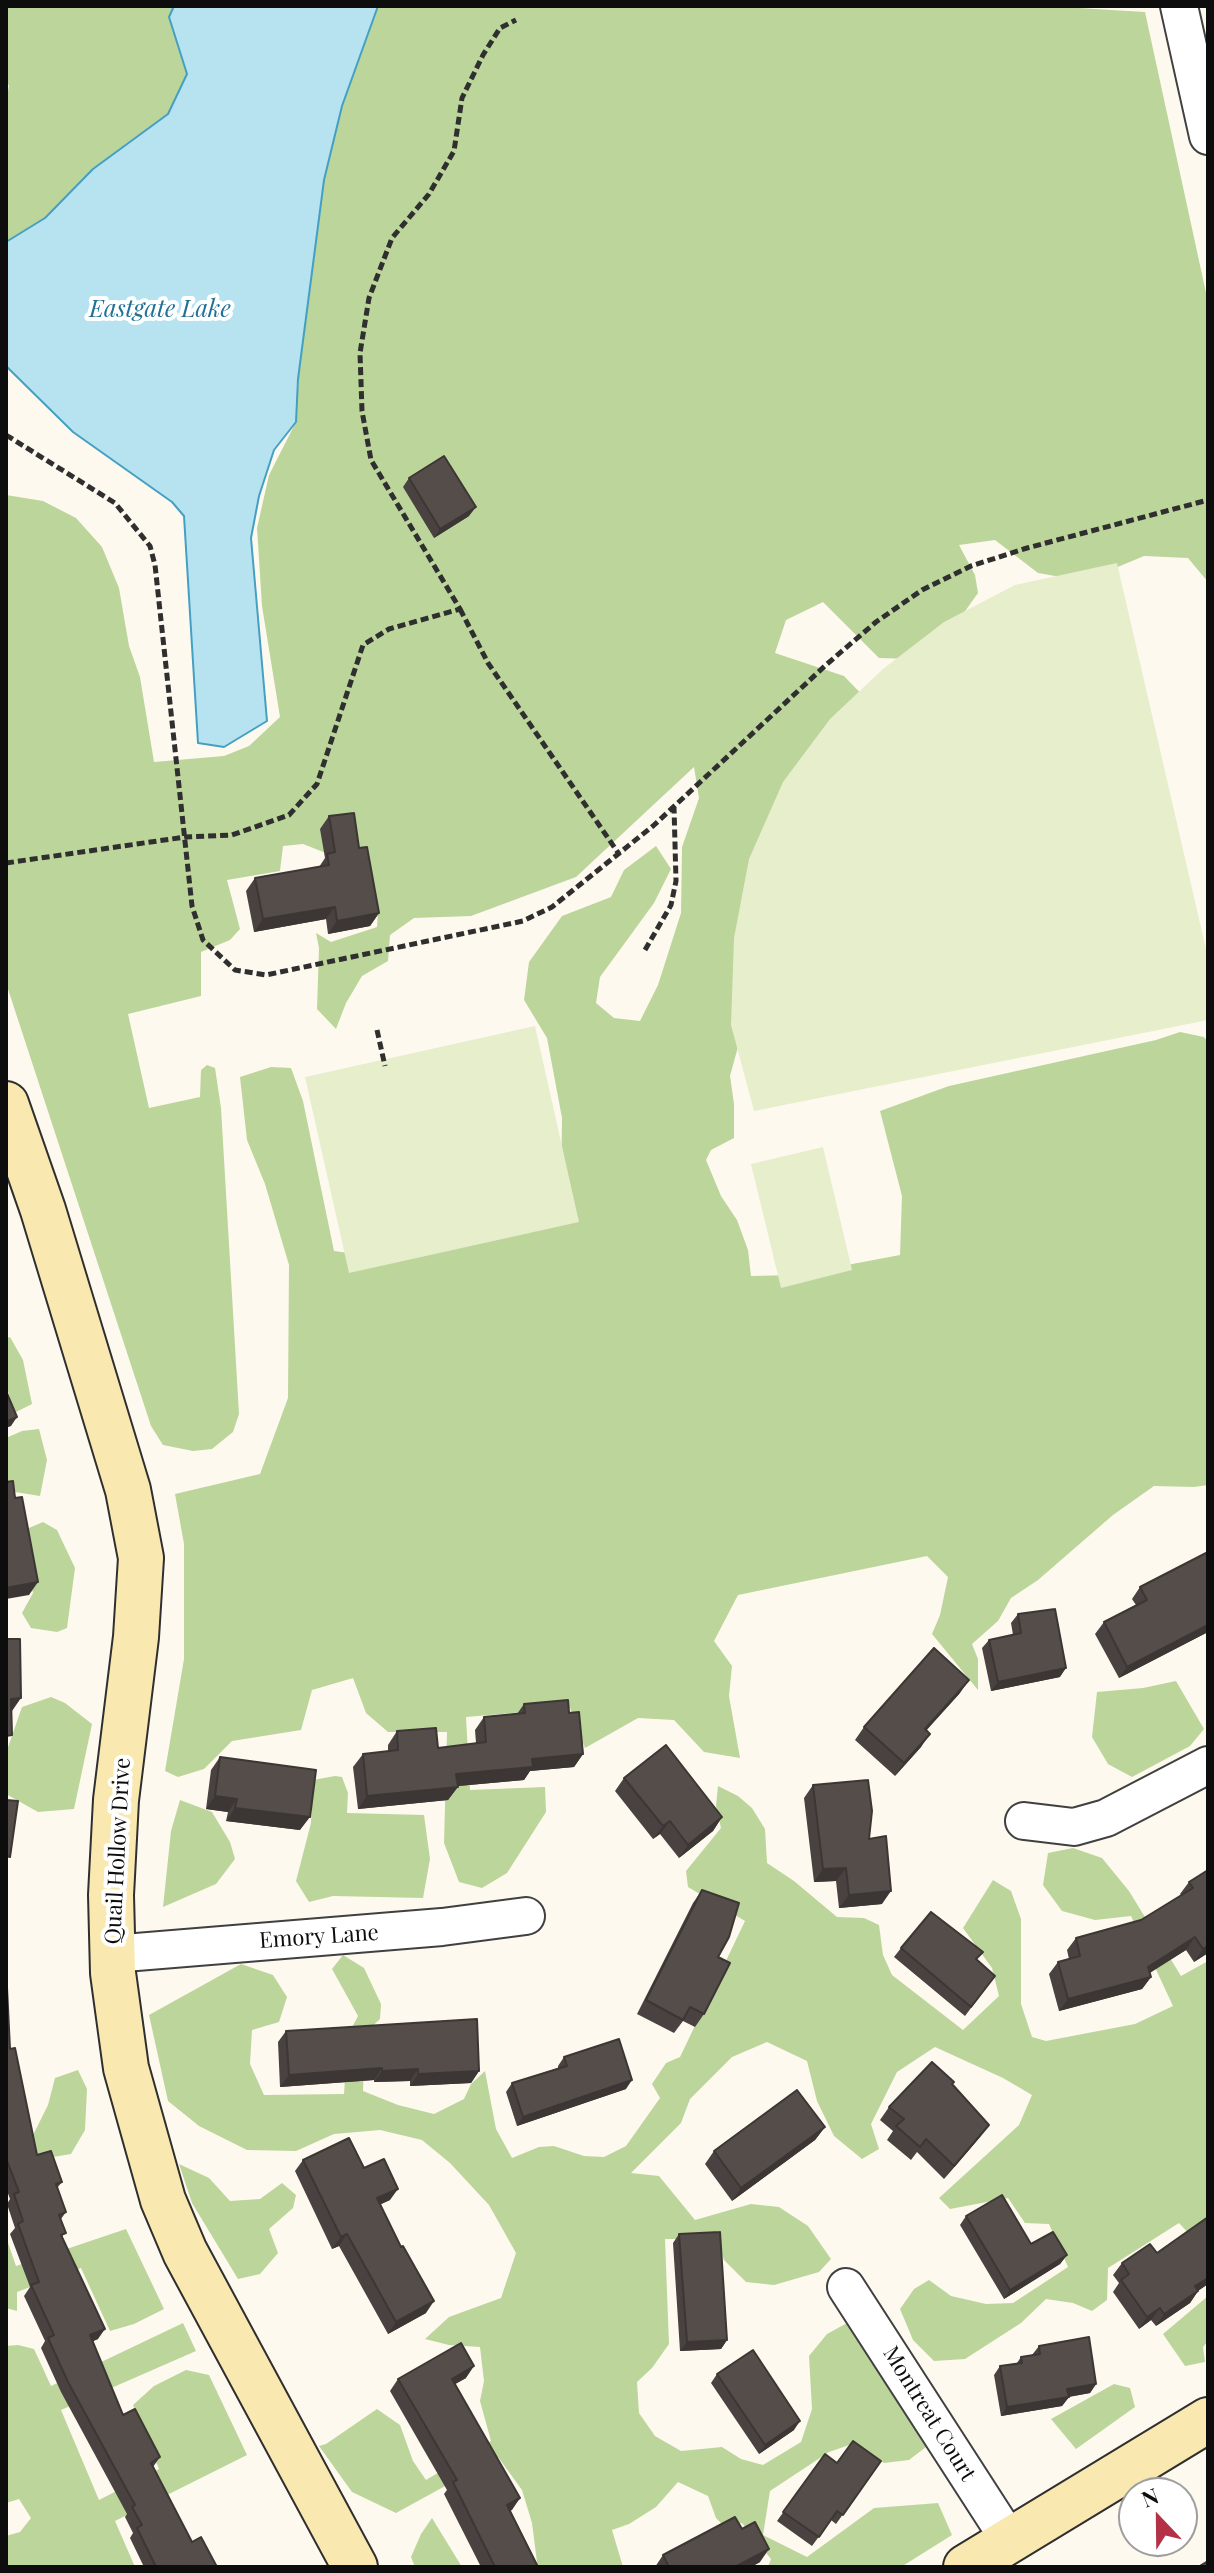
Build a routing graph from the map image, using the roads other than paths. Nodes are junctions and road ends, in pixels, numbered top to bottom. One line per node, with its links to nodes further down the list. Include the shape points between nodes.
1 (1179, 6): 2 (street)
2 (1208, 136)
3 (6, 1104): 7 (street, Quail Hollow Drive, via 128,1490 141,1558 116,1800)
4 (1208, 1765): 5 (street, via 1106,1818 1074,1827)
5 (1024, 1821)
6 (526, 1916): 7 (street, Emory Lane)
7 (112, 1954): 11 (street, Quail Hollow Drive, via 126,2068 163,2200 214,2310)
8 (846, 2287): 10 (street, Montreat Court)
9 (1208, 2420): 10 (street)
10 (1010, 2541): 12 (street)
11 (355, 2567)
12 (966, 2567)

